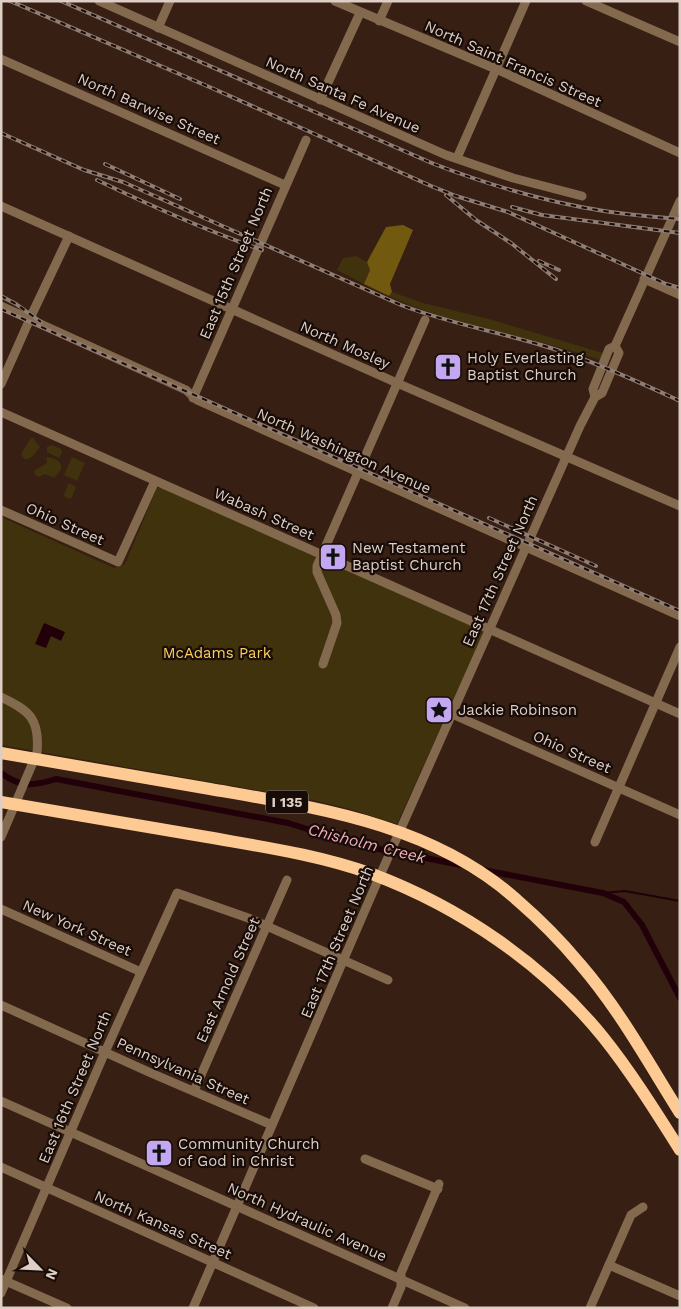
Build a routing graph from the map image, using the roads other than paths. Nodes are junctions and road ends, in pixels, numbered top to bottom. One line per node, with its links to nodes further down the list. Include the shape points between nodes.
1 (99, 1): 9 (street, North Santa Fe Avenue)
2 (170, 1): 9 (street)
3 (335, 1): 7 (street, North Saint Francis Street)
4 (388, 1): 8 (street)
5 (526, 1): 12 (street)
6 (586, 1): 10 (street)
7 (360, 13): 8 (street, North Saint Francis Street); 13 (street)
8 (379, 21): 12 (street, North Saint Francis Street)
9 (158, 28): 13 (street, North Santa Fe Avenue)
10 (680, 42)
11 (1, 59): 17 (street, North Barwise Street)
12 (496, 70): 15 (street, North Saint Francis Street); 16 (street)
13 (320, 100): 16 (street, North Santa Fe Avenue)
14 (306, 140): 17 (street, East 15th Street North)
15 (680, 153)
16 (457, 158): 18 (street, North Santa Fe Avenue, via 513,178)
17 (285, 185): 25 (street, East 15th Street North)
18 (582, 196)
19 (680, 201): 22 (street, East 17th Street North)
20 (1, 206): 21 (street, North Mosley)
21 (69, 236): 25 (street, North Mosley); 26 (street)
22 (644, 279): 23 (street); 32 (street, East 17th Street North, via 615,346 609,349 593,389 595,397)
23 (680, 294)
24 (1, 306): 26 (street, North Washington Avenue)
25 (232, 310): 28 (street, North Mosley); 30 (street, East 15th Street North)
26 (30, 319): 29 (street); 30 (street, North Washington Avenue, via 186,390)
27 (425, 320): 28 (street)
28 (397, 383): 32 (street, North Mosley); 33 (street)
29 (1, 384)
30 (193, 398): 33 (street, North Washington Avenue)
31 (1, 412): 34 (street, Wabash Street)
32 (566, 457): 35 (street, North Mosley); 37 (street, East 17th Street North)
33 (357, 473): 37 (street, North Washington Avenue); 38 (street)
34 (155, 481): 36 (street, Ohio Street, via 118,562); 38 (street, Wabash Street)
35 (680, 506)
36 (1, 510)
37 (526, 546): 39 (street, North Washington Avenue); 40 (street, East 17th Street North)
38 (321, 555): 40 (street, Wabash Street); 42 (street, via 317,572 338,623)
39 (680, 616)
40 (490, 629): 44 (street, Wabash Street); 45 (street, East 17th Street North)
41 (680, 647): 44 (street)
42 (324, 664)
43 (1, 697): 51 (street, via 28,712 37,728 38,738 37,753)
44 (655, 703): 46 (street, Wabash Street); 48 (street)
45 (452, 714): 48 (street, Ohio Street); 56 (street, East 17th Street North)
46 (680, 714)
47 (2, 753): 63 (highway, I 135, via 306,806 368,821 416,838 469,866 516,899 580,964 621,1019)
48 (617, 787): 50 (street, Ohio Street); 52 (street)
49 (1, 802): 65 (highway, via 314,857 371,874 432,901 500,941 567,998 603,1037)
50 (680, 815)
51 (1, 837)
52 (595, 842)
53 (287, 880): 55 (street, East Arnold Street)
54 (1, 909): 57 (street, New York Street)
55 (267, 926): 56 (street); 57 (street, East 16th Street North, via 177,894); 61 (street, East Arnold Street)
56 (344, 961): 58 (street); 64 (street, East 17th Street North)
57 (141, 972): 60 (street, East 16th Street North)
58 (388, 980)
59 (1, 1005): 60 (street, Pennsylvania Street)
60 (105, 1052): 61 (street, Pennsylvania Street); 66 (street, East 16th Street North)
61 (194, 1091): 64 (street, Pennsylvania Street)
62 (1, 1101): 66 (street, North Hydraulic Avenue)
63 (680, 1113)
64 (272, 1125): 72 (street, East 17th Street North)
65 (668, 1131): 67 (highway); 68 (highway)
66 (71, 1132): 71 (street, East 16th Street North); 72 (street, North Hydraulic Avenue)
67 (680, 1150)
68 (680, 1156)
69 (365, 1159): 76 (street, via 438,1186 401,1272)
70 (1, 1167): 71 (street, North Kansas Street)
71 (47, 1188): 74 (street, North Kansas Street); 77 (street, East 16th Street North)
72 (237, 1205): 74 (street, East 17th Street North); 76 (street, North Hydraulic Avenue)
73 (643, 1207): 75 (street, via 631,1215)
74 (212, 1262): 81 (street, East 17th Street North); 82 (street, North Kansas Street)
75 (609, 1265): 79 (street); 85 (street)
76 (401, 1279): 83 (street); 84 (street, North Hydraulic Avenue)
77 (4, 1280): 78 (street, East 16th Street North); 80 (street)
78 (1, 1293)
79 (680, 1296)
80 (67, 1308)
81 (193, 1308)
82 (314, 1308)
83 (392, 1308)
84 (465, 1308)
85 (590, 1308)

